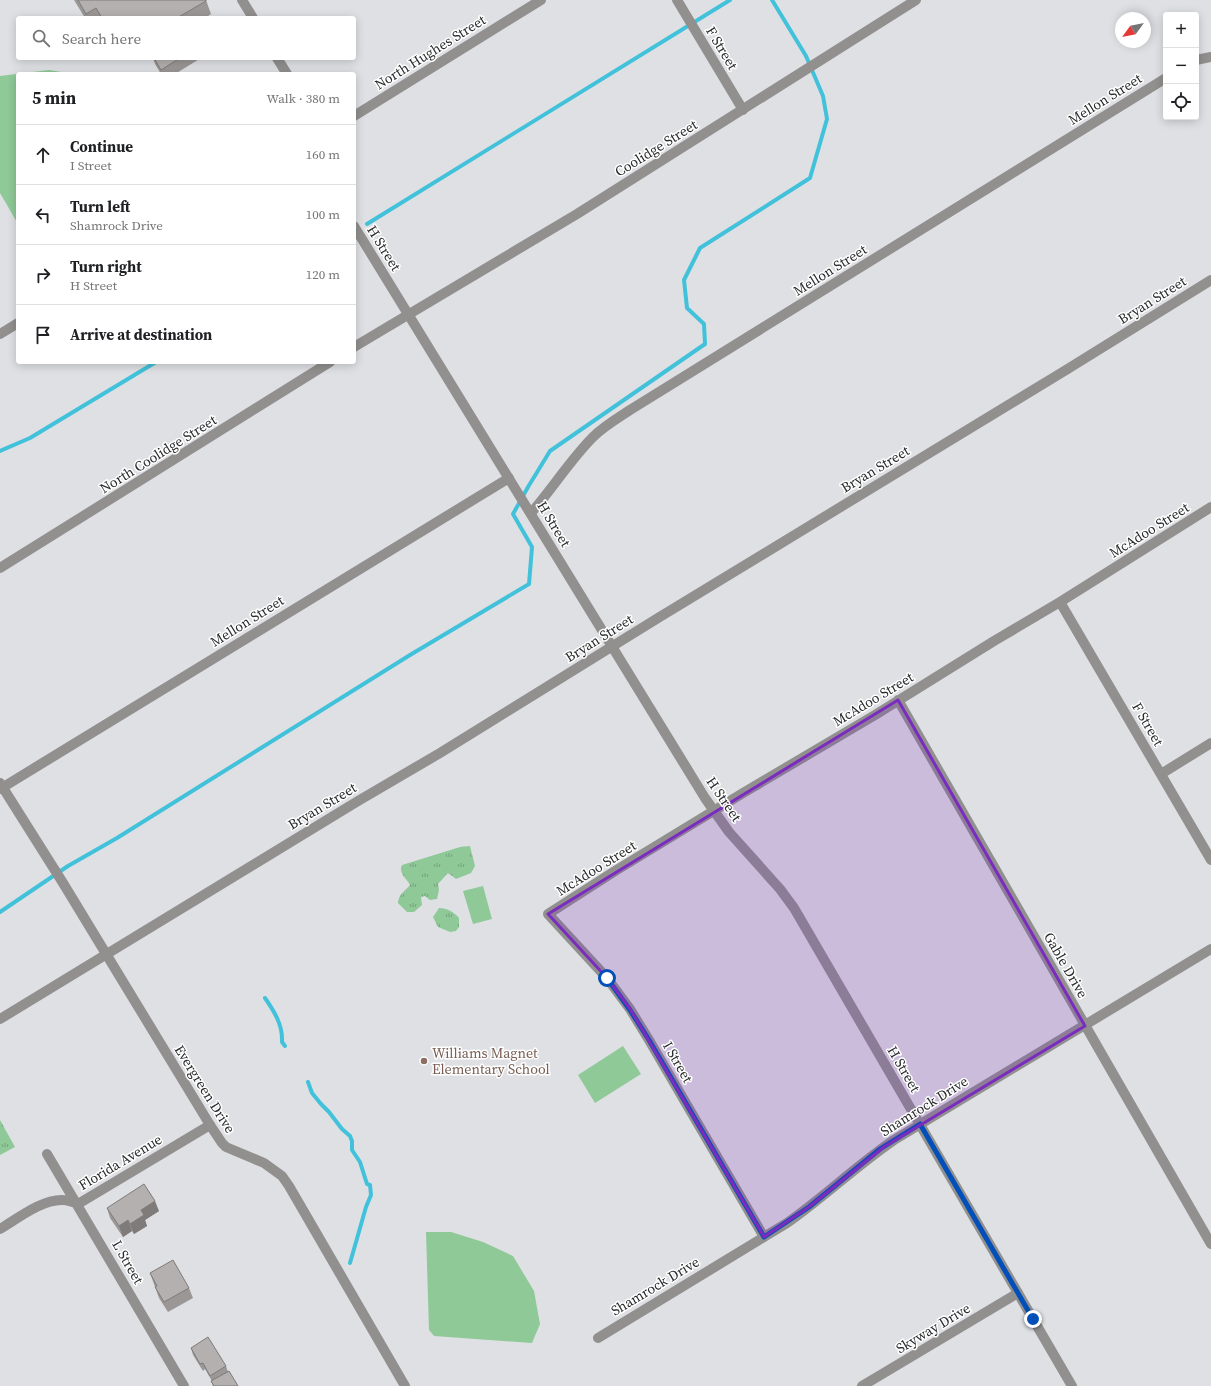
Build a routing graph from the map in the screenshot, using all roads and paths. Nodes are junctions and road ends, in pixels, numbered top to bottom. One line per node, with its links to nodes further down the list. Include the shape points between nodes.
1 (242, 0): 5 (street)
2 (541, 0): 10 (street, North Hughes Street)
3 (678, 0): 9 (street, F Street)
4 (916, 0): 9 (street, Coolidge Street)
5 (252, 16)
6 (278, 60): 7 (street)
7 (286, 72)
8 (1163, 80): 20 (street, Mellon Street, via 602,429)
9 (743, 110): 13 (street, Coolidge Street, via 577,214)
10 (356, 113)
11 (356, 229): 13 (street, H Street)
12 (1211, 280): 23 (street, Bryan Street)
13 (408, 314): 16 (street); 18 (street, H Street)
14 (16, 324): 15 (street)
15 (0, 334)
16 (356, 346)
17 (327, 364): 21 (street, North Coolidge Street)
18 (511, 482): 20 (street, H Street); 27 (street, Mellon Street)
19 (1211, 507): 22 (street, McAdoo Street)
20 (529, 510): 23 (street, H Street)
21 (0, 568)
22 (1060, 602): 24 (street, McAdoo Street); 26 (street, F Street)
23 (612, 647): 28 (street, H Street); 32 (street, Bryan Street)
24 (898, 700): 28 (street, McAdoo Street); 34 (street, Gable Drive)
25 (1211, 744): 26 (street)
26 (1161, 774): 29 (street, F Street)
27 (1, 787): 32 (street, Evergreen Drive)
28 (714, 810): 30 (street, McAdoo Street); 35 (street, H Street, via 729,832 794,908)
29 (1211, 860)
30 (548, 914): 40 (street, I Street, via 607,978 630,1010)
31 (1211, 949): 34 (street, Shamrock Drive)
32 (106, 954): 33 (street, Bryan Street); 36 (street, Evergreen Drive)
33 (0, 1019)
34 (1085, 1026): 35 (street, Shamrock Drive); 41 (street, Gable Drive)
35 (920, 1124): 40 (street, Shamrock Drive, via 880,1149 809,1207); 42 (street, H Street)
36 (210, 1125): 38 (street, Florida Avenue); 45 (street, Evergreen Drive, via 226,1147 251,1156 282,1176)
37 (47, 1154): 38 (street, L Street)
38 (78, 1204): 39 (street, Florida Avenue, via 63,1200 52,1201); 44 (street, L Street)
39 (0, 1229)
40 (764, 1237): 43 (street, Shamrock Drive)
41 (1211, 1244)
42 (1018, 1293): 46 (street, Skyway Drive); 47 (street, H Street)
43 (598, 1338)
44 (184, 1386)
45 (404, 1386)
46 (862, 1386)
47 (1072, 1386)

